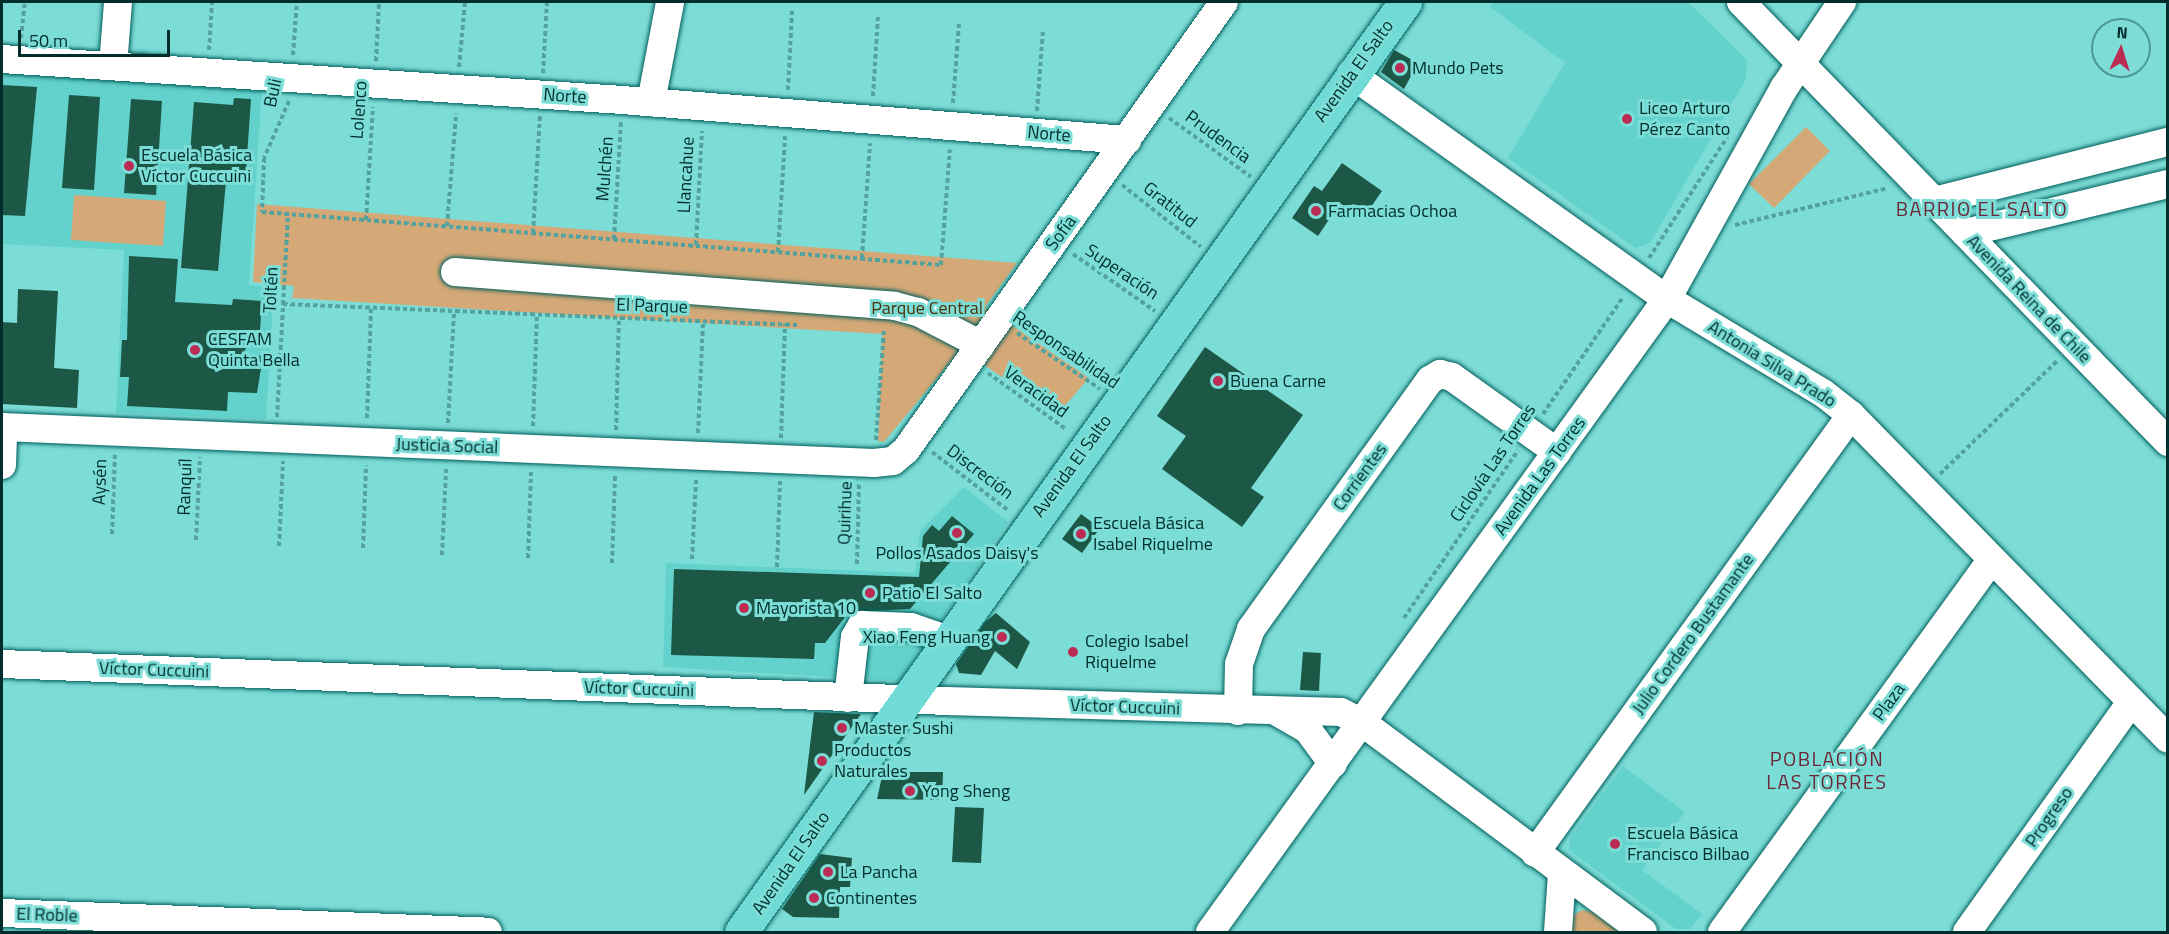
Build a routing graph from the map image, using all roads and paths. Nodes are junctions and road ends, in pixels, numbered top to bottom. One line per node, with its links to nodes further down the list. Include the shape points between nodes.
1 (25, 2): 12 (path)
2 (118, 2): 14 (street)
3 (212, 2): 15 (path)
4 (297, 2): 17 (path, Buli)
5 (379, 2): 18 (path, Lolenco)
6 (670, 2): 20 (street)
7 (1224, 2): 21 (street, Sofía)
8 (1405, 2): 16 (main road, Avenida El Salto)
9 (1741, 2): 13 (street, Avenida Reina de Chile)
10 (1842, 2): 13 (street, Avenida Las Torres)
11 (1043, 29): 24 (path)
12 (10, 59): 14 (street, Norte)
13 (1800, 63): 30 (street, Avenida Reina de Chile); 33 (street, Avenida Las Torres)
14 (113, 66): 15 (street, Norte)
15 (207, 71): 17 (street, Norte)
16 (1351, 74): 29 (main road, Avenida El Salto); 41 (street, Antonia Silva Prado)
17 (291, 77): 18 (street, Norte); 31 (path, Buli, via 287,110 264,158 260,208 262,212)
18 (375, 83): 19 (street, Norte); 32 (path, Lolenco)
19 (622, 100): 20 (street, Norte); 35 (path, Mulchén)
20 (651, 102): 22 (street, Norte)
21 (1152, 105): 25 (street, Sofía); 29 (path, Prudencia)
22 (704, 106): 24 (street, Norte); 37 (path, Llancahue)
23 (1733, 128): 41 (path, Ciclovía Las Torres)
24 (1035, 132): 25 (street, Norte)
25 (1127, 140): 27 (street, Sofía)
26 (2168, 142): 30 (street)
27 (1104, 172): 36 (street, Sofía); 38 (path, Gratitud)
28 (2168, 184): 34 (street)
29 (1268, 190): 38 (main road, Avenida El Salto)
30 (1924, 192): 33 (path); 34 (street, Avenida Reina de Chile)
31 (288, 214): 32 (path); 43 (path, Toltén)
32 (366, 220): 35 (path)
33 (1705, 232): 42 (street, Avenida Las Torres)
34 (1965, 233): 48 (street, Avenida Reina de Chile)
35 (614, 239): 37 (path)
36 (1054, 242): 44 (street, Sofía); 45 (path, Superación)
37 (696, 246): 39 (path)
38 (1219, 260): 45 (main road, Avenida El Salto)
39 (941, 265)
40 (455, 272): 49 (street, via 895,306 918,312)
41 (1636, 278): 42 (street, Antonia Silva Prado); 54 (path, Ciclovía Las Torres)
42 (1667, 299): 51 (street, Antonia Silva Prado, via 1823,393); 60 (street, Avenida Las Torres)
43 (284, 304): 46 (path, El Parque); 56 (path, Toltén)
44 (999, 320): 49 (street, Sofía); 50 (path, Responsabilidad)
45 (1173, 323): 50 (main road, Avenida El Salto)
46 (807, 325)
47 (873, 328): 61 (path, via 884,328)
48 (2074, 345): 58 (street, Avenida Reina de Chile); 63 (path)
49 (976, 352): 57 (street, Sofía); 59 (path, Veracidad)
50 (1118, 402): 59 (main road, Avenida El Salto)
51 (1851, 415): 63 (street, Antonia Silva Prado); 81 (street, Julio Cordero Bustamante)
52 (2, 427): 53 (street, Justicia Social); 62 (street)
53 (116, 432): 55 (street, Justicia Social); 65 (path, Aysén)
54 (1530, 433): 60 (street, Corrientes); 70 (path, Ciclovía Las Torres); 76 (street, Corrientes, via 1452,377 1440,374 1430,380 1251,630 1239,664)
55 (201, 435): 56 (street, Justicia Social); 66 (path, Ranquíl)
56 (280, 439): 61 (street, Justicia Social); 67 (path, Toltén)
57 (914, 439): 61 (street, Sofía); 64 (path, Discreción)
58 (2168, 442)
59 (1087, 445): 64 (main road, Avenida El Salto)
60 (1557, 452): 78 (street, Avenida Las Torres)
61 (876, 462): 69 (path, Quirihue)
62 (2, 465)
63 (1924, 489): 68 (street, Antonia Silva Prado)
64 (1029, 526): 71 (main road, Avenida El Salto)
65 (112, 534)
66 (196, 540)
67 (279, 546)
68 (1992, 559): 75 (street, Antonia Silva Prado); 89 (street, Plaza)
69 (857, 564)
70 (1399, 625)
71 (948, 640): 73 (street, via 911,627 862,625 855,637); 74 (main road, Avenida El Salto)
72 (2, 663): 73 (street, Víctor Cuccuini)
73 (848, 698): 74 (street, Víctor Cuccuini)
74 (905, 700): 76 (street, Víctor Cuccuini); 85 (main road, Avenida El Salto)
75 (2131, 702): 79 (street, Antonia Silva Prado); 90 (street, Progreso)
76 (1238, 711): 77 (street, Víctor Cuccuini)
77 (1277, 712): 78 (street, Víctor Cuccuini, via 1327,710); 80 (street, Víctor Cuccuini, via 1308,730)
78 (1363, 723): 80 (street, Avenida Las Torres); 81 (street, Víctor Cuccuini)
79 (2168, 739)
80 (1333, 764): 86 (street, Avenida Las Torres)
81 (1535, 853): 82 (street, Víctor Cuccuini)
82 (1562, 873): 87 (street); 88 (street, Víctor Cuccuini)
83 (2, 913): 84 (street, El Roble)
84 (488, 933)
85 (741, 933)
86 (1210, 933)
87 (1558, 933)
88 (1643, 933)
89 (1722, 933)
90 (1967, 933)

